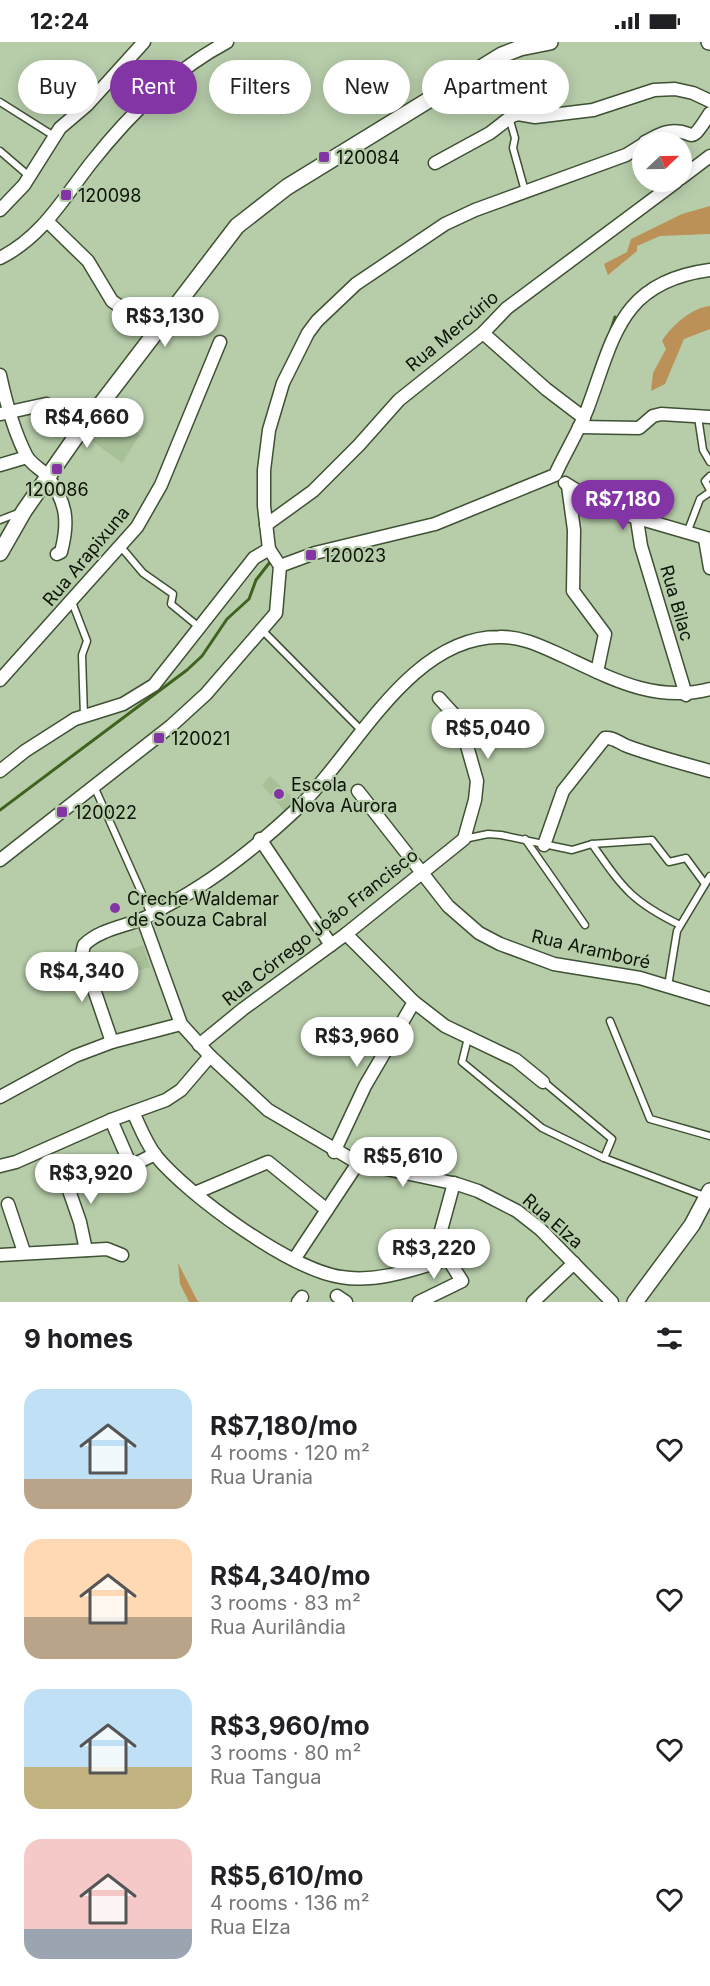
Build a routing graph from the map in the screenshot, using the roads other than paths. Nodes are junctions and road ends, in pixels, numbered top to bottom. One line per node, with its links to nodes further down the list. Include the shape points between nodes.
1 (144, 42): 9 (street)
2 (227, 42): 19 (street, via 188,66 142,106)
3 (550, 42): 22 (street, via 502,55 287,187 226,238)
4 (710, 101): 7 (street, via 684,91 654,90 593,110)
5 (0, 102): 9 (lane)
6 (710, 113): 8 (street, via 696,134)
7 (509, 117): 13 (street, via 490,133); 16 (lane)
8 (692, 134)
9 (54, 136): 15 (street)
10 (0, 151): 15 (lane)
11 (632, 151): 16 (street)
12 (710, 156): 14 (street)
13 (435, 163)
14 (692, 170)
15 (29, 177): 18 (street)
16 (525, 192): 41 (street, via 444,224 356,284 308,333 283,383 269,430 264,470)
17 (663, 192): 23 (street, Rua Mercúrio, via 507,308)
18 (0, 210)
19 (47, 221): 20 (street, via 20,248); 22 (street, via 88,261 112,301)
20 (0, 258)
21 (710, 270): 29 (street, via 677,279 635,301 605,356)
22 (157, 332): 34 (street)
23 (483, 333): 29 (street); 41 (street, Rua Mercúrio, via 399,400 313,491)
24 (220, 342): 44 (street, Rua Arapixuna, via 161,485)
25 (0, 375): 27 (street)
26 (46, 404): 27 (street)
27 (4, 414): 30 (street)
28 (704, 417): 29 (street, via 654,416 633,429); 31 (lane, via 704,450)
29 (581, 423): 33 (street)
30 (27, 457): 32 (street); 34 (street)
31 (710, 462)
32 (0, 465)
33 (555, 475): 36 (street); 48 (street, via 435,524 322,551)
34 (48, 476): 38 (street); 47 (street, via 68,525 61,552)
35 (710, 476): 37 (lane, via 705,481)
36 (568, 486): 40 (street); 53 (street, via 574,530 573,591 605,634)
37 (710, 491): 42 (lane, via 700,499)
38 (24, 511): 39 (lane); 46 (street)
39 (0, 520)
40 (637, 520): 42 (street); 56 (street, Rua Bilac, via 641,546)
41 (266, 525): 45 (street)
42 (686, 534): 43 (street)
43 (707, 539): 49 (street)
44 (121, 547): 50 (street, Rua Arapixuna); 51 (lane, via 143,573 173,594 171,604)
45 (269, 549): 48 (street); 51 (street, via 254,558)
46 (0, 553)
47 (57, 554)
48 (280, 566): 52 (street, via 276,613)
49 (710, 568)
50 (72, 602): 54 (street, Rua Arapixuna); 58 (lane, via 87,641 82,655)
51 (199, 627): 58 (street, via 154,685 123,704)
52 (262, 630): 59 (lane); 62 (street, via 206,694)
53 (597, 672): 56 (street, via 633,687); 59 (street, via 524,640 480,638 450,650 412,676)
54 (0, 681)
55 (710, 689): 56 (street)
56 (686, 695)
57 (439, 698): 66 (street, via 460,721 477,781)
58 (84, 716): 60 (street, via 51,733)
59 (362, 732): 65 (street, via 313,792)
60 (0, 771)
61 (710, 771): 67 (street, via 605,738 563,791)
62 (94, 786): 69 (street); 73 (lane)
63 (358, 791): 70 (street, Rua Aramboré)
64 (525, 838): 66 (lane, Rua Córrego João Francisco, via 488,834); 67 (lane, Rua Córrego João Francisco); 74 (lane)
65 (260, 839): 73 (street, via 186,895); 77 (street)
66 (464, 839): 70 (street, Rua Córrego João Francisco)
67 (544, 844): 68 (lane, Rua Córrego João Francisco, via 572,850)
68 (592, 844): 72 (lane, Rua Córrego João Francisco, via 652,840 669,862 686,858); 75 (lane, via 625,891 648,910)
69 (0, 860)
70 (421, 871): 76 (street, Rua Córrego João Francisco); 78 (street, Rua Aramboré, via 462,921 500,944 554,964)
71 (710, 876): 72 (lane)
72 (705, 884): 75 (lane)
73 (147, 917): 82 (street); 84 (street, via 92,938 82,948)
74 (585, 926)
75 (680, 926): 78 (lane)
76 (346, 934): 77 (street, Rua Córrego João Francisco); 80 (street)
77 (332, 945): 85 (street, Rua Córrego João Francisco)
78 (668, 986): 79 (street, Rua Aramboré)
79 (710, 999)
80 (414, 1002): 83 (street); 92 (street, via 364,1086)
81 (610, 1021): 91 (lane, via 650,1119)
82 (181, 1024): 84 (street); 85 (street, Rua Elza)
83 (468, 1038): 87 (street, via 516,1060); 94 (lane, via 462,1062 542,1128)
84 (112, 1042): 88 (street, via 75,1056)
85 (199, 1045): 86 (street, Rua Elza)
86 (210, 1056): 89 (street, via 181,1090); 92 (street, Rua Elza, via 268,1110)
87 (543, 1082): 94 (lane, via 612,1139)
88 (0, 1097)
89 (133, 1112): 90 (street); 93 (street)
90 (111, 1120): 93 (street, via 131,1166); 96 (street)
91 (710, 1136)
92 (334, 1152): 95 (street, Rua Elza)
93 (155, 1154): 99 (street)
94 (604, 1158): 101 (lane)
95 (358, 1163): 98 (street, Rua Elza); 102 (street)
96 (0, 1166)
97 (62, 1170): 103 (street)
98 (454, 1183): 108 (street, via 440,1234); 109 (street, Rua Elza, via 517,1211)
99 (195, 1192): 102 (street, via 268,1162); 107 (street, via 256,1238)
100 (8, 1204): 104 (street)
101 (707, 1204): 113 (street)
102 (327, 1209): 107 (street)
103 (86, 1250): 104 (street); 106 (street, via 107,1249)
104 (24, 1252): 105 (street)
105 (0, 1255)
106 (122, 1255)
107 (295, 1258): 108 (street, via 322,1273 358,1278 404,1272)
108 (448, 1259): 110 (street, via 462,1281)
109 (574, 1263): 111 (street); 112 (street, Rua Elza)
110 (419, 1302)
111 (533, 1302)
112 (612, 1302)
113 (635, 1302)

